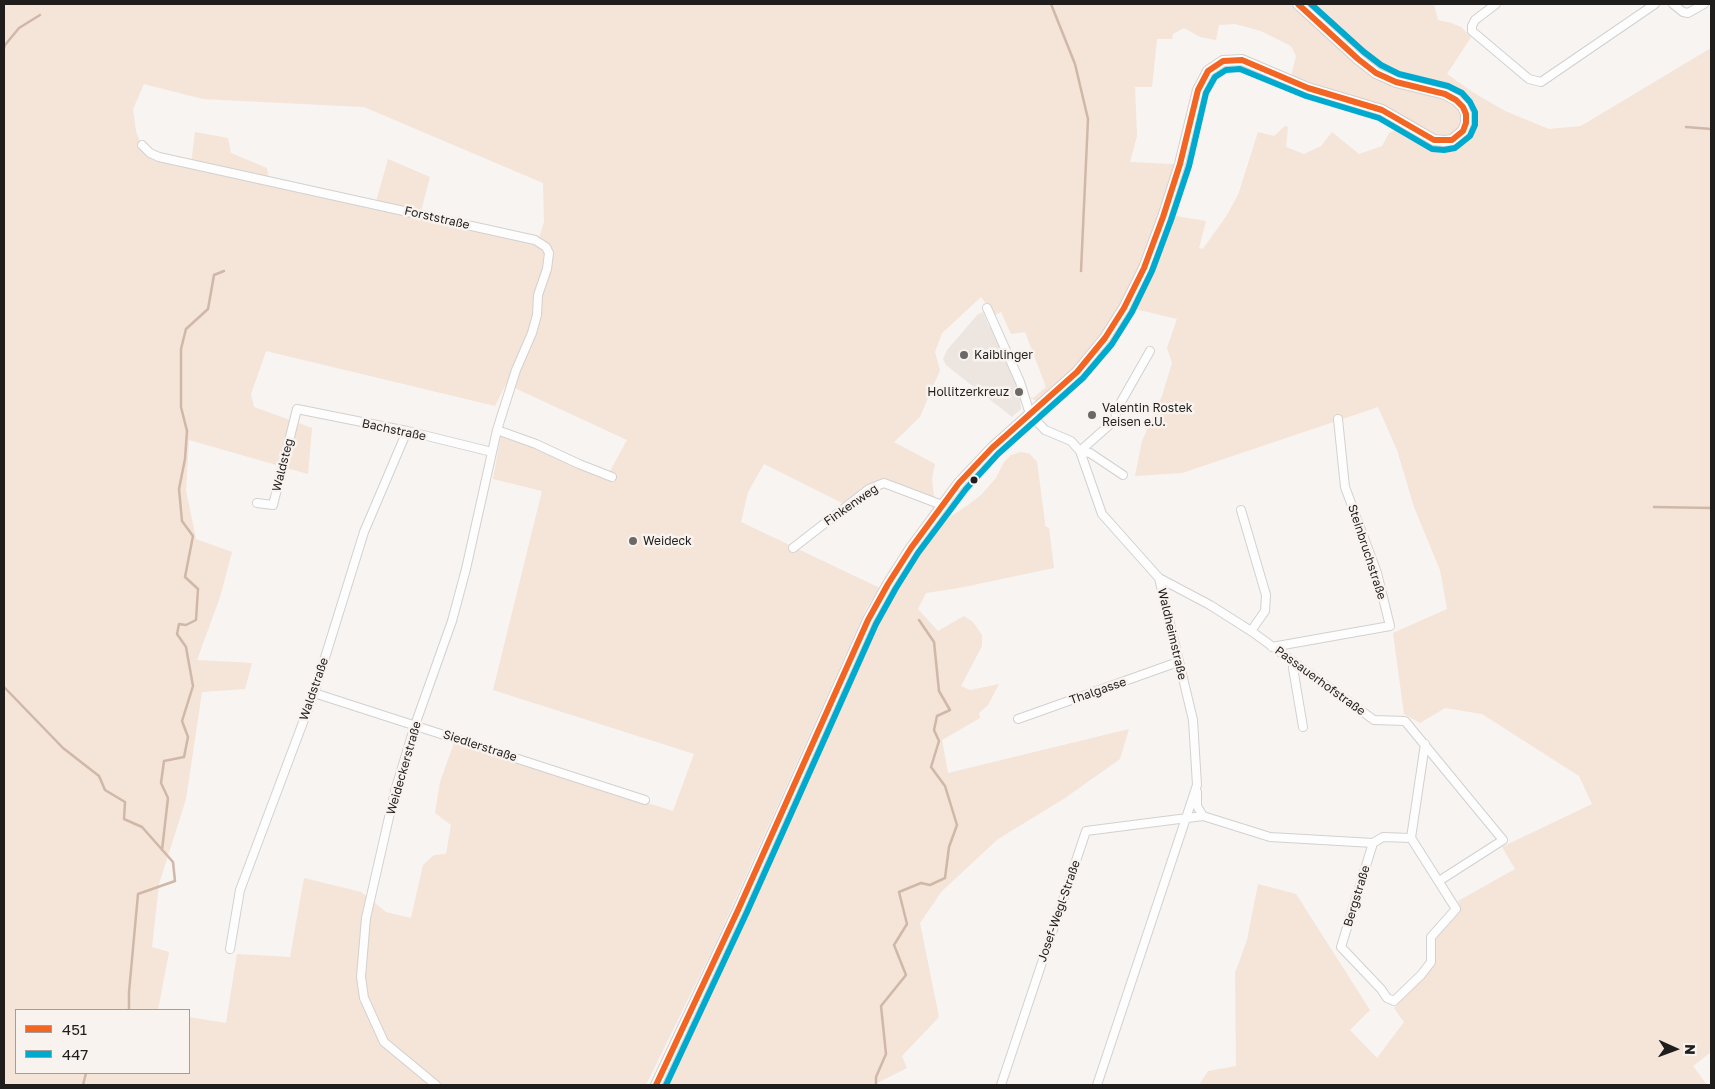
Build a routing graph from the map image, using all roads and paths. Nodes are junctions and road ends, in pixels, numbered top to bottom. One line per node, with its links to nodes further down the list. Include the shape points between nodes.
1 (1298, 4): 10 (main road, via 1376,73 1456,100 1466,114 1463,130 1452,140 1436,140 1382,110 1308,88 1246,61 1229,59 1217,63 1206,74 1198,90 1163,217 1128,300 1087,361)
2 (1496, 4): 3 (street, via 1475,20 1472,31 1536,82 1542,82)
3 (1655, 4)
4 (1673, 4): 5 (street, via 1688,13)
5 (1704, 4)
6 (142, 145): 12 (street, Forststraße, via 159,157 535,240 546,247 549,252 548,269 538,295 537,315)
7 (987, 308): 10 (street)
8 (1150, 351): 14 (street, via 1117,409 1115,420)
9 (297, 409): 13 (street, Bachstraße); 18 (street, Waldsteg, via 273,505)
10 (1030, 414): 14 (street, via 1045,430 1071,441); 19 (main road, via 992,448)
11 (1338, 419): 24 (street, Steinbruchstraße, via 1345,487 1377,573 1390,626)
12 (497, 430): 15 (street, Weideckerstraße); 17 (street)
13 (407, 431): 15 (street, Bachstraße); 27 (street, Waldstraße, via 364,532)
14 (1080, 451): 16 (street, via 1090,453); 22 (street, Waldheimstraße, via 1102,514)
15 (492, 452): 29 (street, Weideckerstraße, via 452,621)
16 (1123, 475)
17 (612, 477)
18 (257, 503)
19 (942, 505): 21 (street, Finkenweg, via 884,483 869,489); 41 (main road, via 892,578 868,620)
20 (1241, 510): 23 (street, via 1266,595 1265,611)
21 (793, 548)
22 (1159, 578): 23 (street, Passauerhofstraße, via 1210,604); 25 (street, Waldheimstraße)
23 (1251, 631): 24 (street, Passauerhofstraße)
24 (1272, 647): 26 (street, Passauerhofstraße)
25 (1178, 662): 28 (street, Thalgasse); 32 (street, Waldheimstraße, via 1193,720)
26 (1295, 664): 30 (street); 31 (street, Passauerhofstraße, via 1374,720 1405,722)
27 (314, 693): 29 (street, Siedlerstraße); 39 (street, Waldstraße, via 240,890)
28 (1018, 719)
29 (416, 725): 33 (street, Siedlerstraße); 40 (street, Weideckerstraße, via 396,791 366,918 361,977 364,998 384,1042)
30 (1303, 727)
31 (1425, 744): 36 (street); 38 (street, Passauerhofstraße, via 1503,840)
32 (1197, 785): 34 (street, Waldheimstraße, via 1197,806); 35 (street, Waldheimstraße)
33 (645, 800)
34 (1203, 816): 35 (street); 37 (street, via 1270,838)
35 (1185, 819): 42 (street, Josef-Wegl-Straße, via 1086,831); 43 (street, Waldheimstraße)
36 (1411, 838): 37 (street, via 1383,837); 38 (street)
37 (1373, 843): 38 (street, Bergstraße, via 1341,947 1387,998 1394,1001 1430,962 1431,937 1456,909)
38 (1439, 881)
39 (230, 949)
40 (436, 1085)
41 (656, 1085)
42 (1001, 1085)
43 (1097, 1085)

